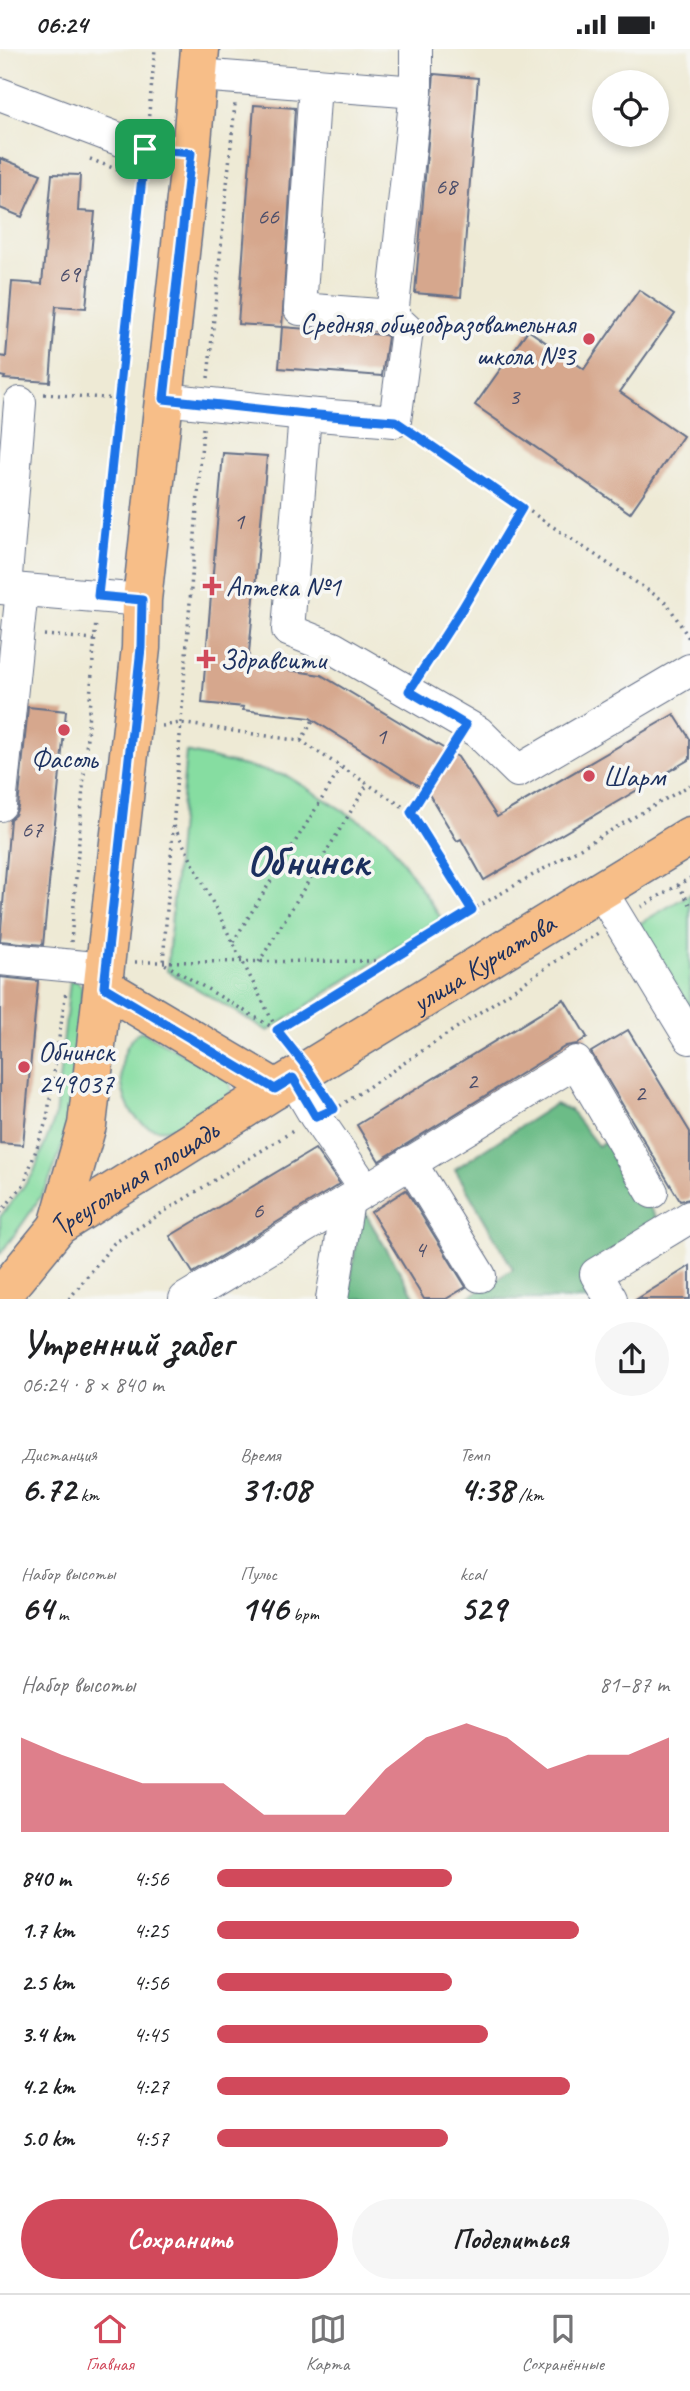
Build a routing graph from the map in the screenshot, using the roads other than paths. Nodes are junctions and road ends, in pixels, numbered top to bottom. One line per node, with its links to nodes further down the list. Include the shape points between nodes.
1 (416, 49): 4 (street)
2 (199, 62): 3 (street, via 238,78); 6 (main road, Треугольная площадь)
3 (315, 84): 4 (street); 7 (street, via 300,309)
4 (416, 92): 7 (street)
5 (0, 94): 6 (street, via 145,149)
6 (191, 153): 9 (main road, Треугольная площадь)
7 (392, 316): 10 (street, via 407,330 395,421)
8 (26, 398): 11 (street)
9 (164, 399): 10 (street, via 206,396); 12 (main road, Треугольная площадь)
10 (305, 414): 13 (street, via 288,630 333,648 478,732 518,771)
11 (9, 589): 12 (street); 14 (street, via 18,632)
12 (142, 600): 19 (main road, Треугольная площадь, via 141,648)
13 (690, 670)
14 (4, 732): 15 (street)
15 (0, 805)
16 (690, 836): 17 (main road, улица Курчатова)
17 (610, 906): 20 (street); 21 (main road, улица Курчатова)
18 (0, 959): 19 (street)
19 (97, 971): 21 (main road); 26 (main road, Треугольная площадь, via 87,1125)
20 (690, 1038)
21 (292, 1078): 24 (street); 26 (main road, Треугольная площадь)
22 (410, 1162): 23 (street, via 576,1062); 24 (street); 27 (street)
23 (652, 1192)
24 (357, 1195): 29 (street); 30 (street)
25 (690, 1217): 31 (street, via 596,1275)
26 (58, 1226): 28 (main road)
27 (480, 1276)
28 (0, 1297)
29 (185, 1299)
30 (332, 1299)
31 (611, 1299)

